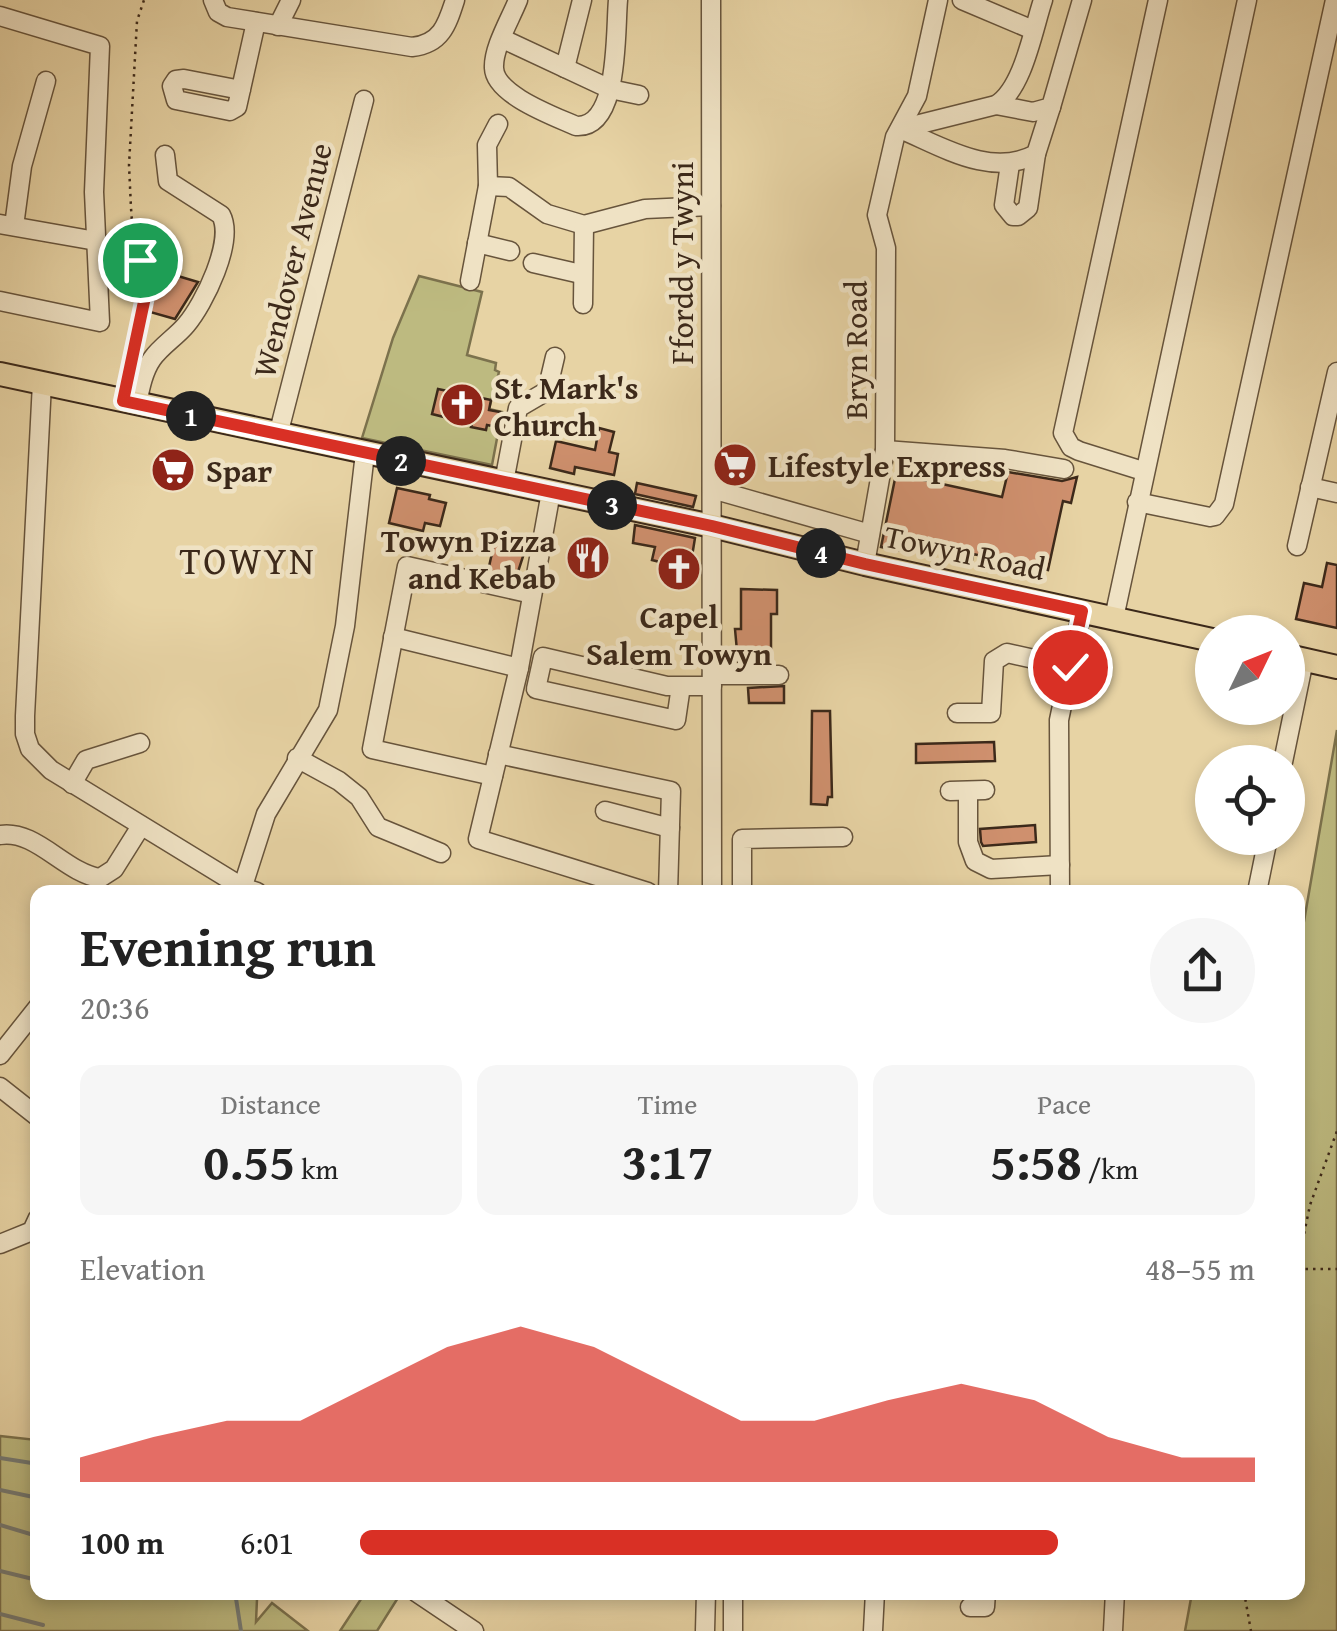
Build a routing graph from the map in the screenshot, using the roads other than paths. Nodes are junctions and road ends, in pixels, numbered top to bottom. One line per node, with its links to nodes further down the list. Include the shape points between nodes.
1 (213, 0): 16 (street, via 228,18)
2 (290, 0): 17 (street)
3 (455, 0): 17 (street, via 447,26 426,46)
4 (518, 0): 19 (street)
5 (582, 0): 20 (street)
6 (618, 0): 22 (street)
7 (711, 0): 34 (street, Ffordd y Twyni)
8 (938, 0): 29 (street, Bryn Road, via 916,96)
9 (962, 0): 18 (street)
10 (1043, 0): 18 (street)
11 (1082, 0): 27 (street)
12 (1158, 0): 54 (street, via 1063,433 1079,451)
13 (1247, 0): 54 (street)
14 (1335, 0): 60 (street, via 1224,504 1210,517)
15 (0, 16): 37 (street, via 100,46)
16 (256, 22): 17 (street); 23 (street)
17 (278, 26)
18 (1033, 30): 26 (street, via 1012,91)
19 (503, 39): 20 (street); 22 (street, via 494,63 498,82 576,126 601,117)
20 (565, 68): 22 (street)
21 (46, 80): 35 (street)
22 (610, 89): 24 (street)
23 (241, 90)
24 (640, 95)
25 (364, 100): 50 (street, Wendover Avenue)
26 (996, 106): 27 (street, via 1033,112); 29 (street)
27 (1051, 107): 30 (street)
28 (490, 130): 33 (street)
29 (898, 133): 32 (street, via 974,160); 51 (street, Bryn Road, via 877,215 886,248)
30 (1036, 154): 32 (street); 32 (street, via 1028,208 1018,216 1004,205)
31 (165, 156): 49 (street, via 168,181 222,216 226,241 189,322 152,359)
32 (1010, 164)
33 (488, 186): 36 (street, via 509,188 547,214); 38 (street)
34 (711, 206): 36 (street, via 644,209); 57 (street, Ffordd y Twyni)
35 (7, 225): 37 (street)
36 (584, 226): 41 (street)
37 (96, 241): 43 (street, via 100,322)
38 (477, 243): 39 (street); 42 (street)
39 (510, 251)
40 (533, 262): 41 (street)
41 (581, 274): 44 (street)
42 (470, 281)
43 (0, 301)
44 (583, 304)
45 (555, 357): 55 (street, via 547,391 518,408)
46 (1337, 372): 56 (street)
47 (0, 374): 48 (main road, Towyn Road)
48 (42, 384): 49 (main road, Towyn Road); 82 (street, via 25,734 38,760)
49 (136, 404): 50 (main road, Towyn Road)
50 (278, 435): 52 (main road, Towyn Road)
51 (885, 450): 53 (street); 62 (street, Bryn Road)
52 (365, 454): 55 (main road, Towyn Road); 80 (street, via 336,677 328,710)
53 (1064, 469)
54 (1143, 472): 60 (street)
55 (504, 482): 58 (main road, Towyn Road)
56 (1310, 487): 59 (street); 63 (street)
57 (712, 489): 61 (street, Ffordd y Twyni); 62 (street)
58 (551, 492): 61 (main road, Towyn Road); 65 (street)
59 (1337, 493)
60 (1137, 502): 67 (street)
61 (712, 526): 64 (main road, Towyn Road); 75 (street, Ffordd y Twyni)
62 (870, 534): 64 (street, Bryn Road)
63 (1297, 546)
64 (865, 564): 66 (main road, Towyn Road)
65 (532, 594): 68 (street, via 407,566); 73 (street)
66 (1082, 611): 67 (main road, Towyn Road); 71 (street)
67 (1114, 618): 69 (main road, Towyn Road)
68 (394, 636): 73 (street); 81 (street, via 372,749)
69 (1195, 636)
70 (1305, 660): 72 (main road)
71 (1070, 667): 77 (street, via 999,655 991,713); 91 (street, via 1060,720)
72 (1337, 667)
73 (518, 668): 79 (street)
74 (779, 675): 75 (street)
75 (712, 681): 76 (street); 97 (street, Ffordd y Twyni)
76 (681, 686): 76 (street, via 543,657 536,689 676,720)
77 (957, 713)
78 (140, 743): 82 (street, via 86,760)
79 (498, 754): 81 (street); 86 (street, via 671,791)
80 (298, 758): 89 (street, via 359,796 378,828); 94 (street, via 266,814)
81 (493, 776): 95 (street, via 478,839)
82 (72, 784): 85 (street)
83 (968, 791): 91 (street, via 968,842 975,861 991,869)
84 (606, 810): 86 (street)
85 (142, 826): 92 (street); 93 (street)
86 (670, 828): 96 (street)
87 (0, 834): 92 (street, via 18,835)
88 (843, 837): 98 (street, via 742,839)
89 (441, 853)
90 (1265, 855): 100 (street)
91 (1060, 866): 99 (street)
92 (100, 885)
93 (237, 885)
94 (248, 885)
95 (626, 885)
96 (668, 885)
97 (712, 885)
98 (742, 885)
99 (1060, 885)
100 (1258, 885)
101 (30, 1017): 102 (street)
102 (0, 1054)
103 (0, 1086): 104 (street)
104 (30, 1110)
105 (30, 1233): 106 (street)
106 (0, 1244)
107 (428, 1600): 114 (street)
108 (706, 1600): 115 (street)
109 (733, 1600): 116 (street)
110 (875, 1600): 117 (street)
111 (986, 1600): 113 (street, via 985,1608)
112 (1115, 1600): 118 (street)
113 (970, 1607)
114 (474, 1631)
115 (706, 1631)
116 (732, 1631)
117 (873, 1631)
118 (1113, 1631)

